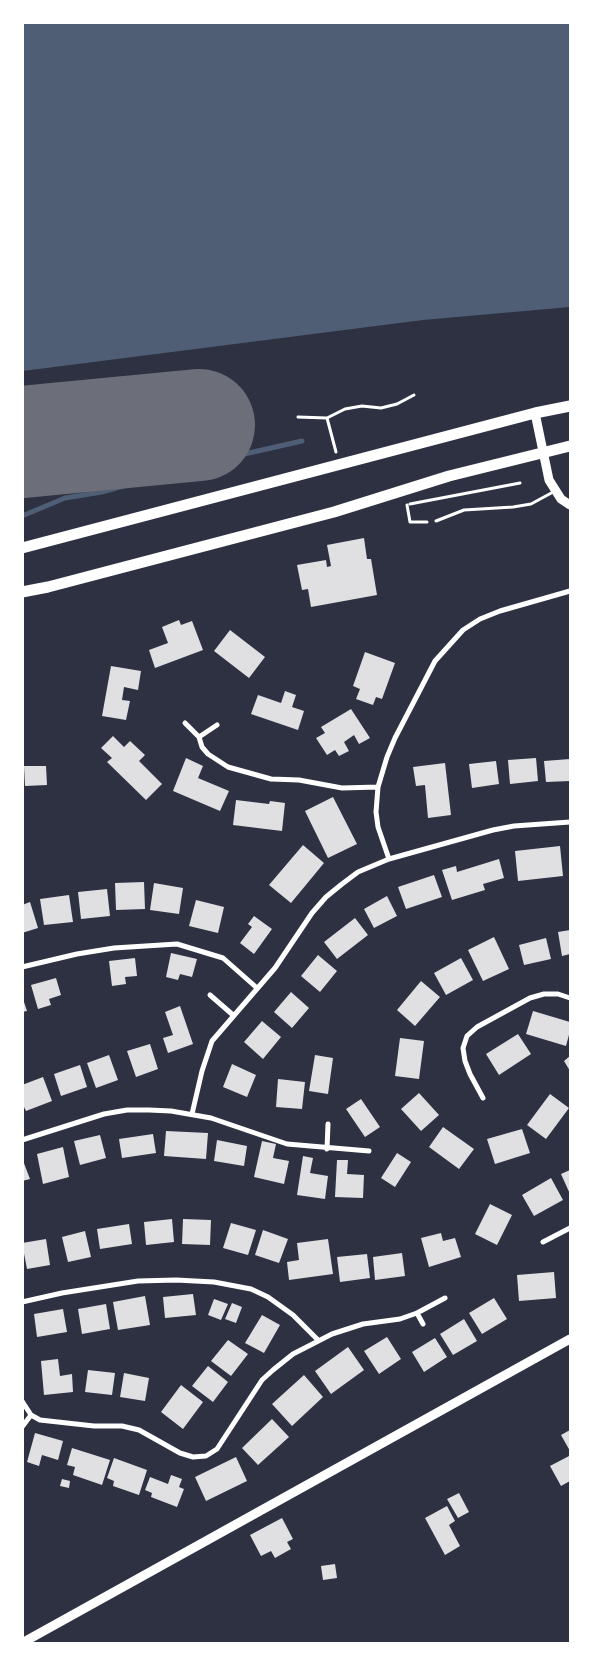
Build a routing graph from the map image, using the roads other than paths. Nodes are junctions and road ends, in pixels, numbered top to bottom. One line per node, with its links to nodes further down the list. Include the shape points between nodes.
1 (570, 406): 2 (highway)
2 (535, 413): 4 (street); 8 (highway)
3 (570, 446): 4 (highway)
4 (543, 452): 5 (street, via 549,480); 10 (highway, via 449,476 325,514)
5 (556, 490): 6 (street); 7 (lane, via 531,504 464,510)
6 (570, 505)
7 (436, 522)
8 (22, 548)
9 (570, 591): 14 (street, via 480,618 448,644 434,661 404,719 387,757)
10 (22, 592)
11 (185, 723): 13 (street)
12 (217, 725): 13 (street)
13 (199, 738): 14 (street, via 208,754 241,772 342,788)
14 (378, 788): 16 (street, via 378,827)
15 (570, 822): 16 (street, via 493,830)
16 (389, 859): 18 (street, via 358,872 326,897)
17 (22, 967): 18 (street, via 114,948 177,944 223,958)
18 (257, 988): 21 (street)
19 (210, 995): 21 (street)
20 (570, 998): 22 (street, via 558,994 530,998 483,1023 467,1036 463,1048 465,1061)
21 (233, 1015): 23 (street, via 212,1041)
22 (483, 1098)
23 (192, 1114): 25 (street, via 127,1110 89,1118); 26 (street, via 242,1127 287,1144)
24 (328, 1124): 26 (street)
25 (22, 1140)
26 (327, 1149): 27 (street)
27 (369, 1151)
28 (570, 1228): 29 (street)
29 (543, 1242)
30 (445, 1298): 32 (street)
31 (22, 1302): 35 (street, via 138,1282 214,1282 251,1289 268,1297 293,1315)
32 (417, 1313): 33 (street); 35 (street, via 400,1319 362,1324)
33 (423, 1324)
34 (570, 1338): 39 (street)
35 (318, 1340): 37 (street, via 272,1370 217,1449 206,1456 180,1453 138,1430 122,1426 40,1420)
36 (22, 1401): 37 (street)
37 (30, 1415): 38 (street)
38 (22, 1427)
39 (22, 1643)

